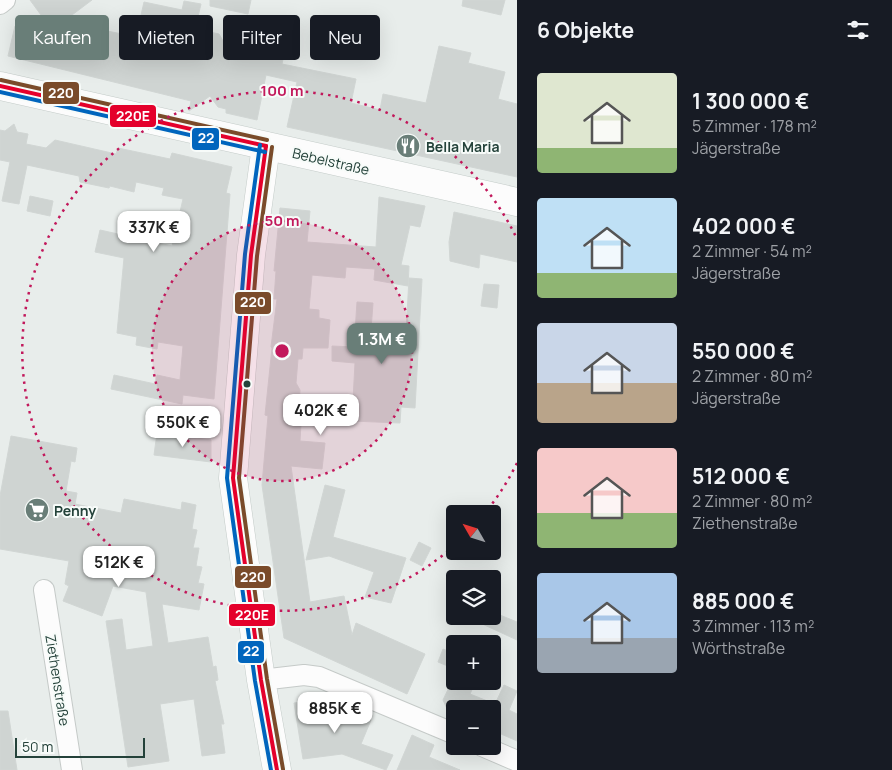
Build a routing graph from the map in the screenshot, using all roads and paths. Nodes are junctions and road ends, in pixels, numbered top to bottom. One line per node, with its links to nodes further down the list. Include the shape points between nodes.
1 (5, 0): 2 (street)
2 (0, 4)
3 (0, 86): 4 (street, Bebelstraße)
4 (266, 146): 5 (street, Bebelstraße); 7 (street, via 251,255 233,478)
5 (517, 202)
6 (44, 590): 11 (street, Ziethenstraße)
7 (261, 680): 8 (street, via 304,675 319,677); 13 (street)
8 (446, 730)
9 (501, 754): 10 (street)
10 (517, 761)
11 (72, 770)
12 (273, 770): 13 (street)
13 (277, 770)

